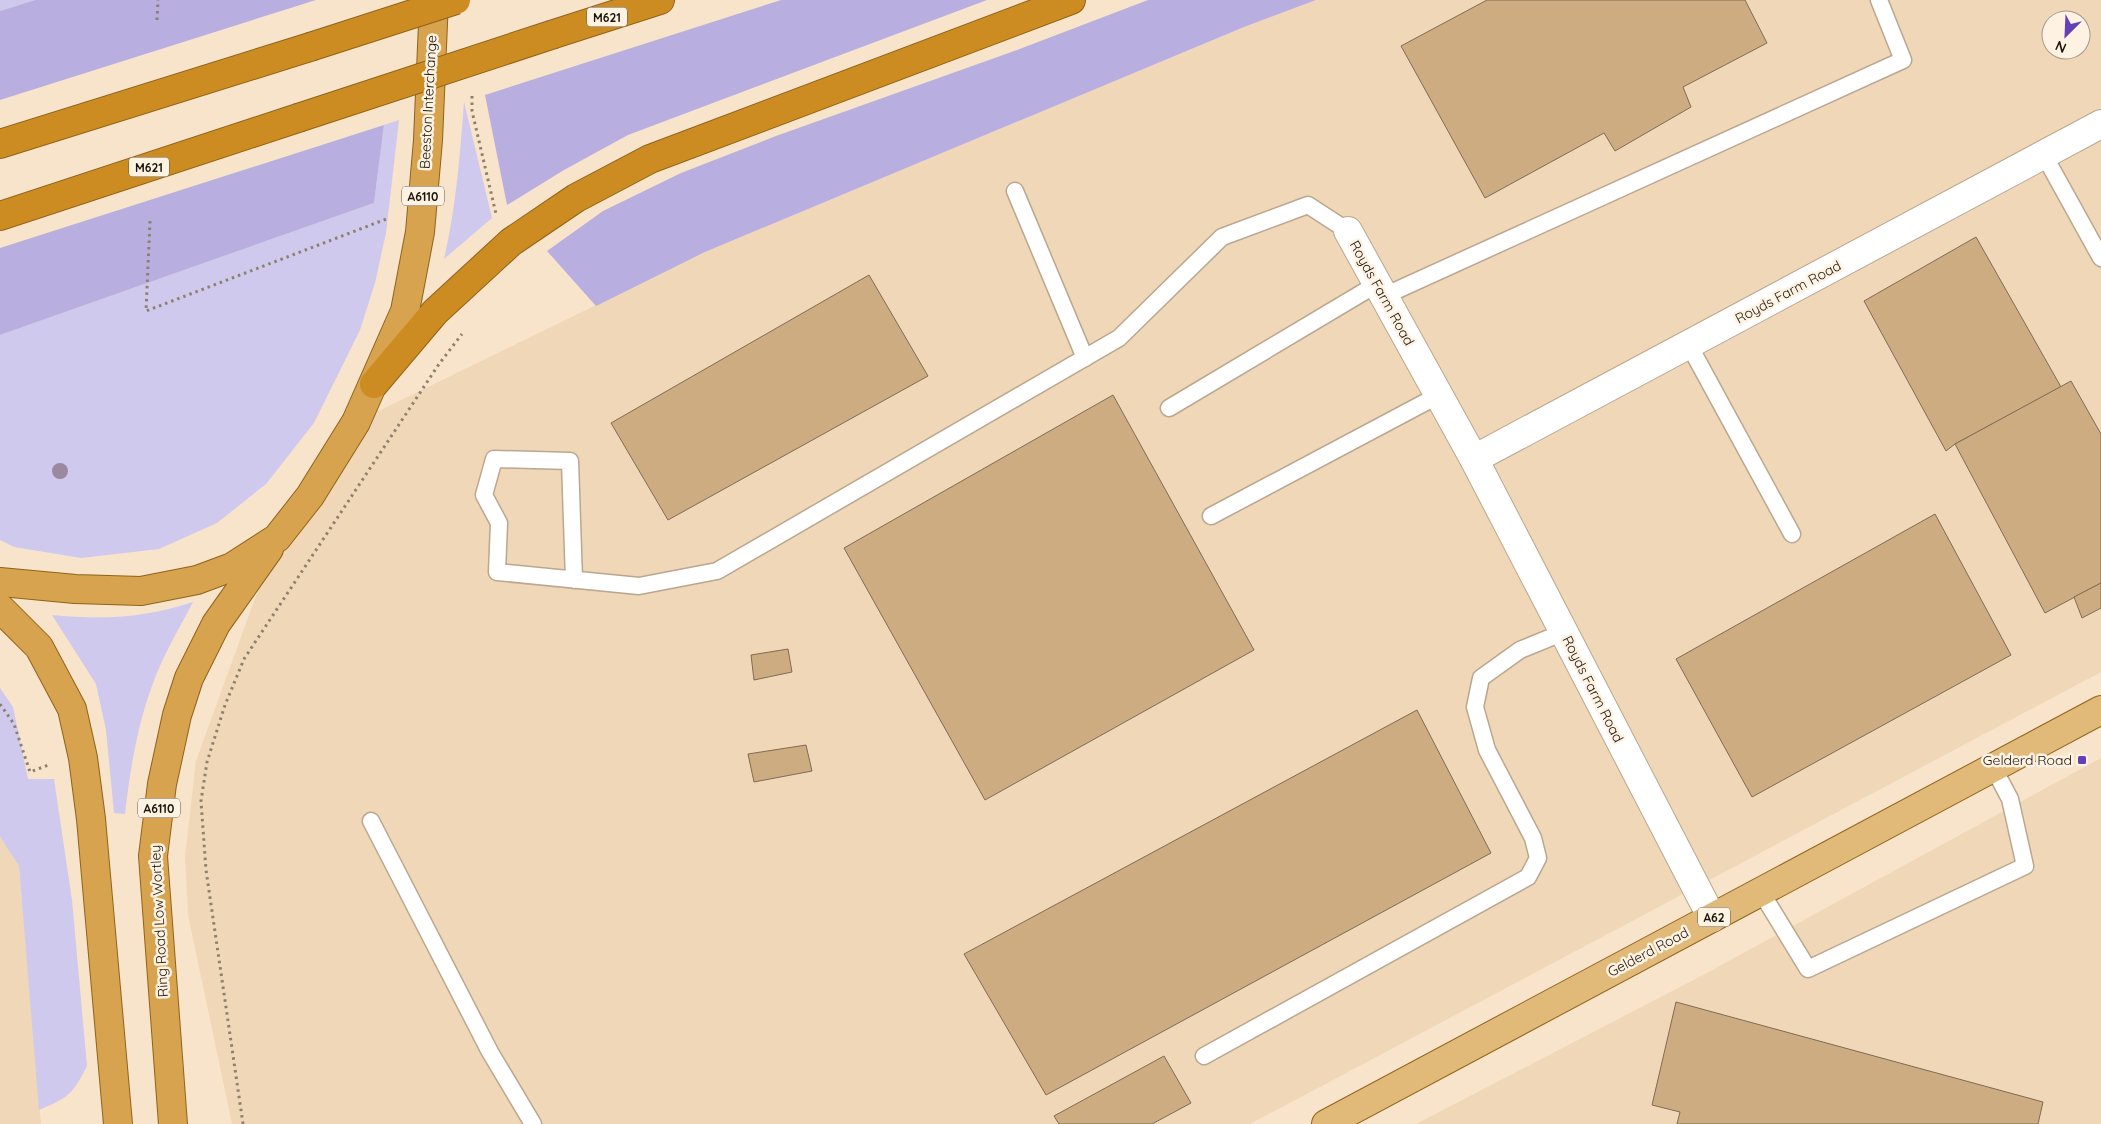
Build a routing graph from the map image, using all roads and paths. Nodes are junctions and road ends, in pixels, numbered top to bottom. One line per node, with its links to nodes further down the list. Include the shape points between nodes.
1 (158, 0): 7 (path)
2 (434, 0): 8 (highway, Beeston Interchange / A6110)
3 (456, 0): 11 (highway, bridge)
4 (660, 0): 8 (highway, M621, bridge)
5 (1071, 0): 18 (highway, via 650,159 576,198)
6 (1879, 0): 20 (lane, via 1903,60)
7 (158, 20)
8 (430, 75): 14 (highway, Beeston Interchange / A6110); 15 (highway, M621, bridge)
9 (472, 92): 18 (path, via 472,110 496,213)
10 (2101, 124): 12 (street, Royds Farm Road)
11 (0, 144)
12 (2044, 154): 19 (lane); 22 (street, Royds Farm Road)
13 (1015, 191): 23 (lane)
14 (422, 205): 16 (path, via 146,311); 24 (highway, Beeston Interchange / A6110, via 420,232 404,311)
15 (0, 216)
16 (150, 221)
17 (1348, 231): 20 (street, Royds Farm Road); 23 (lane, via 1308,205 1222,237 1119,338)
18 (511, 242): 24 (highway, via 435,312)
19 (2101, 258)
20 (1380, 290): 25 (street, Royds Farm Road); 26 (lane)
21 (462, 333): 45 (path, via 244,659 206,762 201,801 206,870)
22 (1688, 345): 27 (street, Royds Farm Road); 29 (lane)
23 (1085, 358): 31 (lane, via 717,571 639,586)
24 (374, 384): 30 (highway, Beeston Interchange / A6110, via 356,422 315,488)
25 (1439, 395): 27 (street, Royds Farm Road); 28 (lane)
26 (1168, 408)
27 (1474, 459): 34 (street, Royds Farm Road)
28 (1211, 516)
29 (1792, 534)
30 (277, 538): 32 (highway, Beeston Interchange, via 232,567 197,580 140,591); 44 (highway, Ring Road Low Wortley / A6110, via 216,624 189,678 176,715 162,784 153,856)
31 (574, 580): 31 (lane, via 497,572 499,524 484,495 494,459 570,462)
32 (0, 582)
33 (0, 608): 37 (highway, via 39,647 72,709)
34 (1564, 632): 41 (street, Royds Farm Road); 42 (lane, via 1520,650 1481,678 1475,707 1487,750 1533,838 1538,858 1528,877)
35 (0, 704): 37 (path, via 14,724 30,772 55,762)
36 (2101, 710): 38 (main road, Gelderd Road / A62)
37 (83, 758): 43 (highway)
38 (1993, 767): 40 (main road, Gelderd Road / A62); 40 (lane, via 2010,799 2025,866 1808,969)
39 (372, 821): 46 (lane, via 490,1052)
40 (1761, 892): 41 (main road, Gelderd Road / A62)
41 (1712, 918): 47 (main road, Gelderd Road / A62)
42 (1204, 1056)
43 (118, 1124)
44 (173, 1124)
45 (243, 1124)
46 (532, 1124)
47 (1326, 1124)

